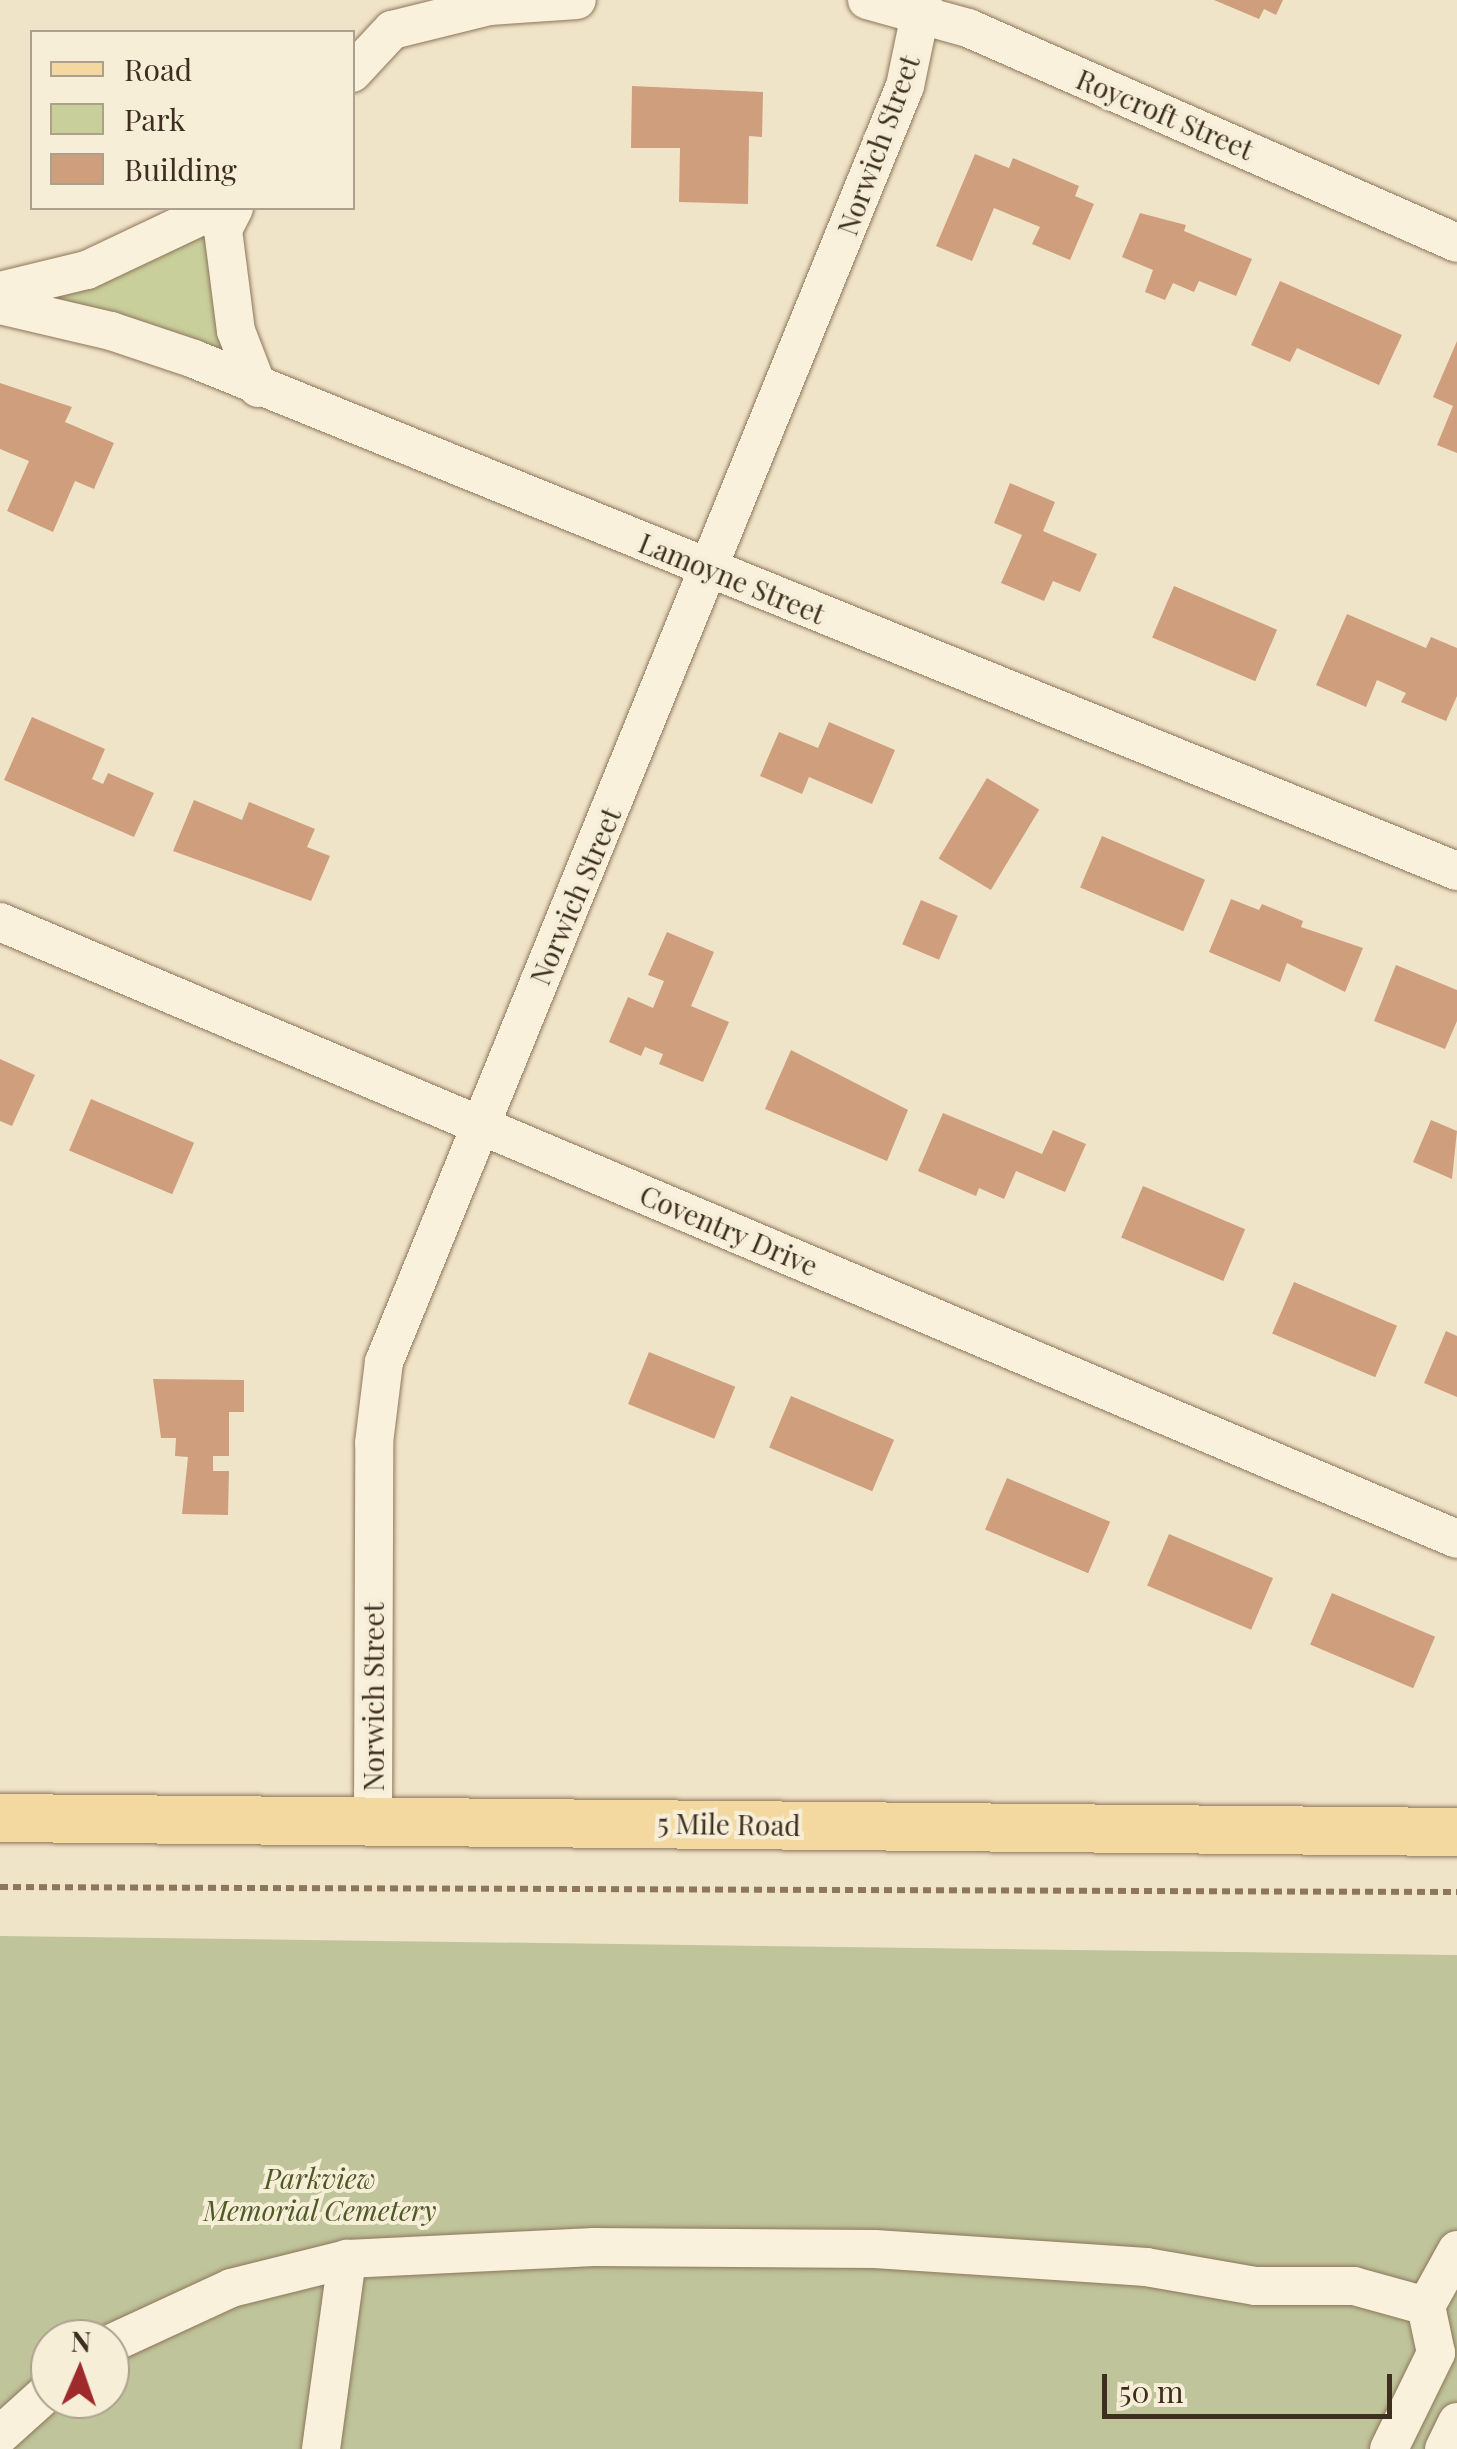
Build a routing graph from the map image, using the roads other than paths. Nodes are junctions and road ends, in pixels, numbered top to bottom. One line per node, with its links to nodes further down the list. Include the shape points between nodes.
1 (576, 0): 4 (street)
2 (867, 0): 3 (street, Roycroft Street)
3 (923, 6): 8 (street, Roycroft Street); 12 (street, Norwich Street, via 905,86)
4 (387, 15): 5 (street)
5 (355, 69)
6 (214, 210): 9 (street, via 86,270)
7 (233, 210): 11 (street, via 223,230 236,330)
8 (1457, 243)
9 (0, 291)
10 (0, 305): 11 (street, Lamoyne Street, via 111,331)
11 (258, 388): 12 (street, Lamoyne Street)
12 (712, 570): 13 (street, Lamoyne Street); 15 (street, Norwich Street)
13 (1457, 871)
14 (0, 922): 15 (street, Coventry Drive)
15 (478, 1124): 16 (street, Coventry Drive); 18 (street, Norwich Street, via 403,1305 376,1403)
16 (1457, 1539)
17 (0, 1818): 18 (main road, 5 Mile Road)
18 (372, 1820): 19 (main road, 5 Mile Road)
19 (1457, 1832)
20 (1457, 2250): 22 (street)
21 (347, 2259): 22 (street, via 594,2248 875,2250 1146,2267 1254,2286 1354,2286); 23 (street, via 231,2288); 28 (street)
22 (1426, 2306): 24 (street)
23 (130, 2335)
24 (1446, 2358): 29 (street)
25 (30, 2408): 27 (street)
26 (1457, 2422): 30 (street)
27 (0, 2435)
28 (321, 2449)
29 (1389, 2449)
30 (1444, 2449)

